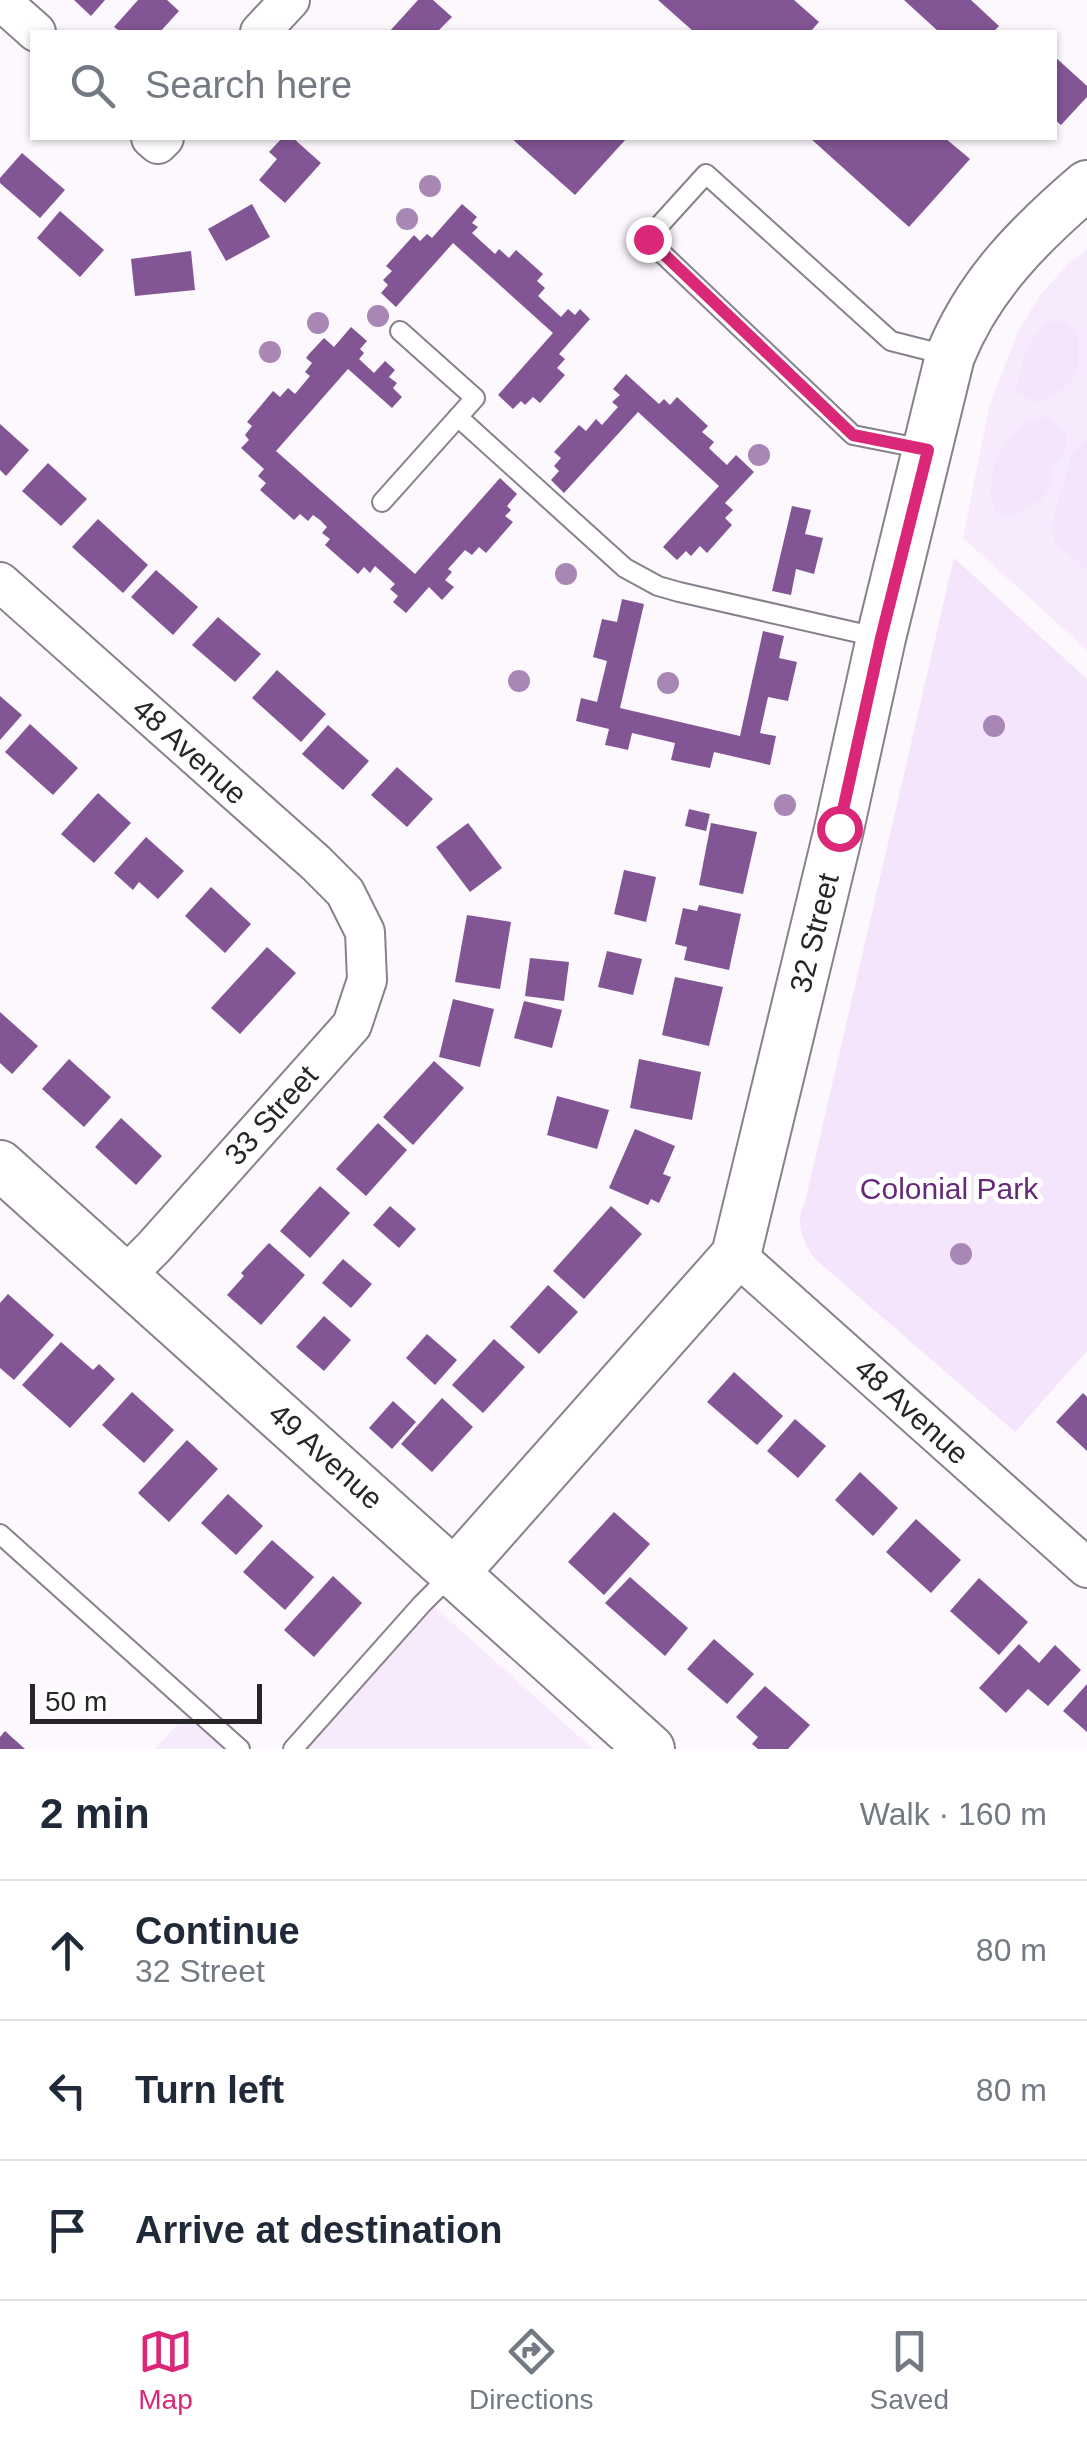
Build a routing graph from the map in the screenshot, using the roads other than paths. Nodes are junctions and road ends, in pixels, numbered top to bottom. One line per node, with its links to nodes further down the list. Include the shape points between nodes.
1 (0, 0): 3 (street)
2 (290, 0): 4 (street)
3 (34, 30)
4 (262, 30)
5 (1087, 185): 7 (street, 32 Street, via 1003,265)
6 (400, 331): 8 (lane, via 475,398)
7 (950, 356): 9 (street, 32 Street); 9 (lane, via 891,341 706,174 648,239 853,435)
8 (458, 418): 10 (lane); 12 (lane, via 640,577)
9 (928, 450): 12 (street, 32 Street)
10 (382, 502)
11 (0, 582): 13 (street, 48 Avenue, via 316,863 345,892)
12 (881, 638): 15 (street, 32 Street)
13 (364, 932): 16 (street, 33 Street, via 367,980 352,1024)
14 (0, 1166): 16 (street, 49 Avenue)
15 (736, 1255): 18 (street, 48 Avenue); 19 (street, 32 Street)
16 (124, 1276): 19 (street, 49 Avenue)
17 (0, 1534): 20 (lane)
18 (1087, 1568)
19 (455, 1572): 21 (lane); 22 (street, 49 Avenue)
20 (240, 1749)
21 (293, 1749)
22 (650, 1749)

